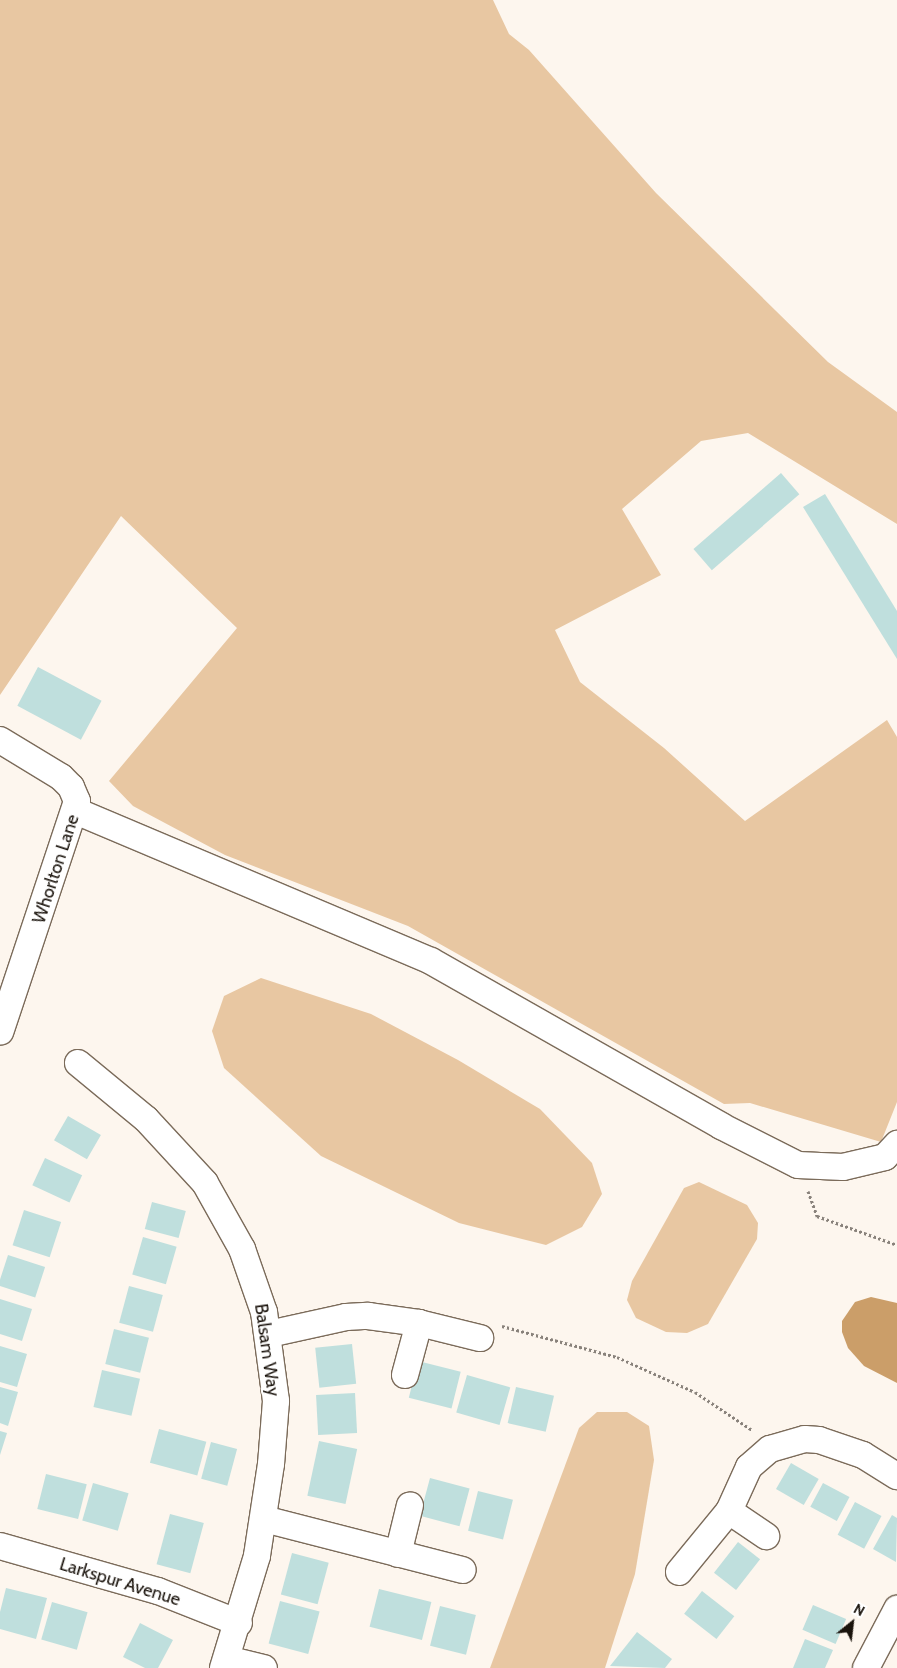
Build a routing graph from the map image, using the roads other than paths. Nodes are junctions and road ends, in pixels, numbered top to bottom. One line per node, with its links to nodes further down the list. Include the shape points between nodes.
1 (0, 740): 2 (street, Whorlton Lane, via 40,761 66,781 75,794)
2 (76, 811): 3 (street, Whorlton Lane); 5 (street, via 431,961 721,1126 798,1165 843,1167 884,1157)
3 (0, 1032)
4 (78, 1063): 7 (street, Balsam Way, via 146,1119 205,1183 242,1249)
5 (897, 1144)
6 (419, 1323): 7 (street, via 368,1316 346,1317); 8 (street); 9 (street)
7 (269, 1334): 13 (street, Balsam Way, via 275,1432)
8 (480, 1338)
9 (405, 1375)
10 (897, 1476): 12 (street, via 863,1455 819,1440 805,1439 770,1449 749,1467)
11 (410, 1505): 16 (street)
12 (729, 1511): 14 (street); 18 (street)
13 (264, 1519): 16 (street); 20 (street, Balsam Way)
14 (766, 1536)
15 (0, 1546): 20 (street, Larkspur Avenue, via 158,1591)
16 (398, 1554): 17 (street)
17 (463, 1570)
18 (679, 1572)
19 (897, 1608): 23 (street)
20 (239, 1623): 21 (street, Balsam Way)
21 (225, 1664): 22 (street)
22 (264, 1668)
23 (866, 1668)

